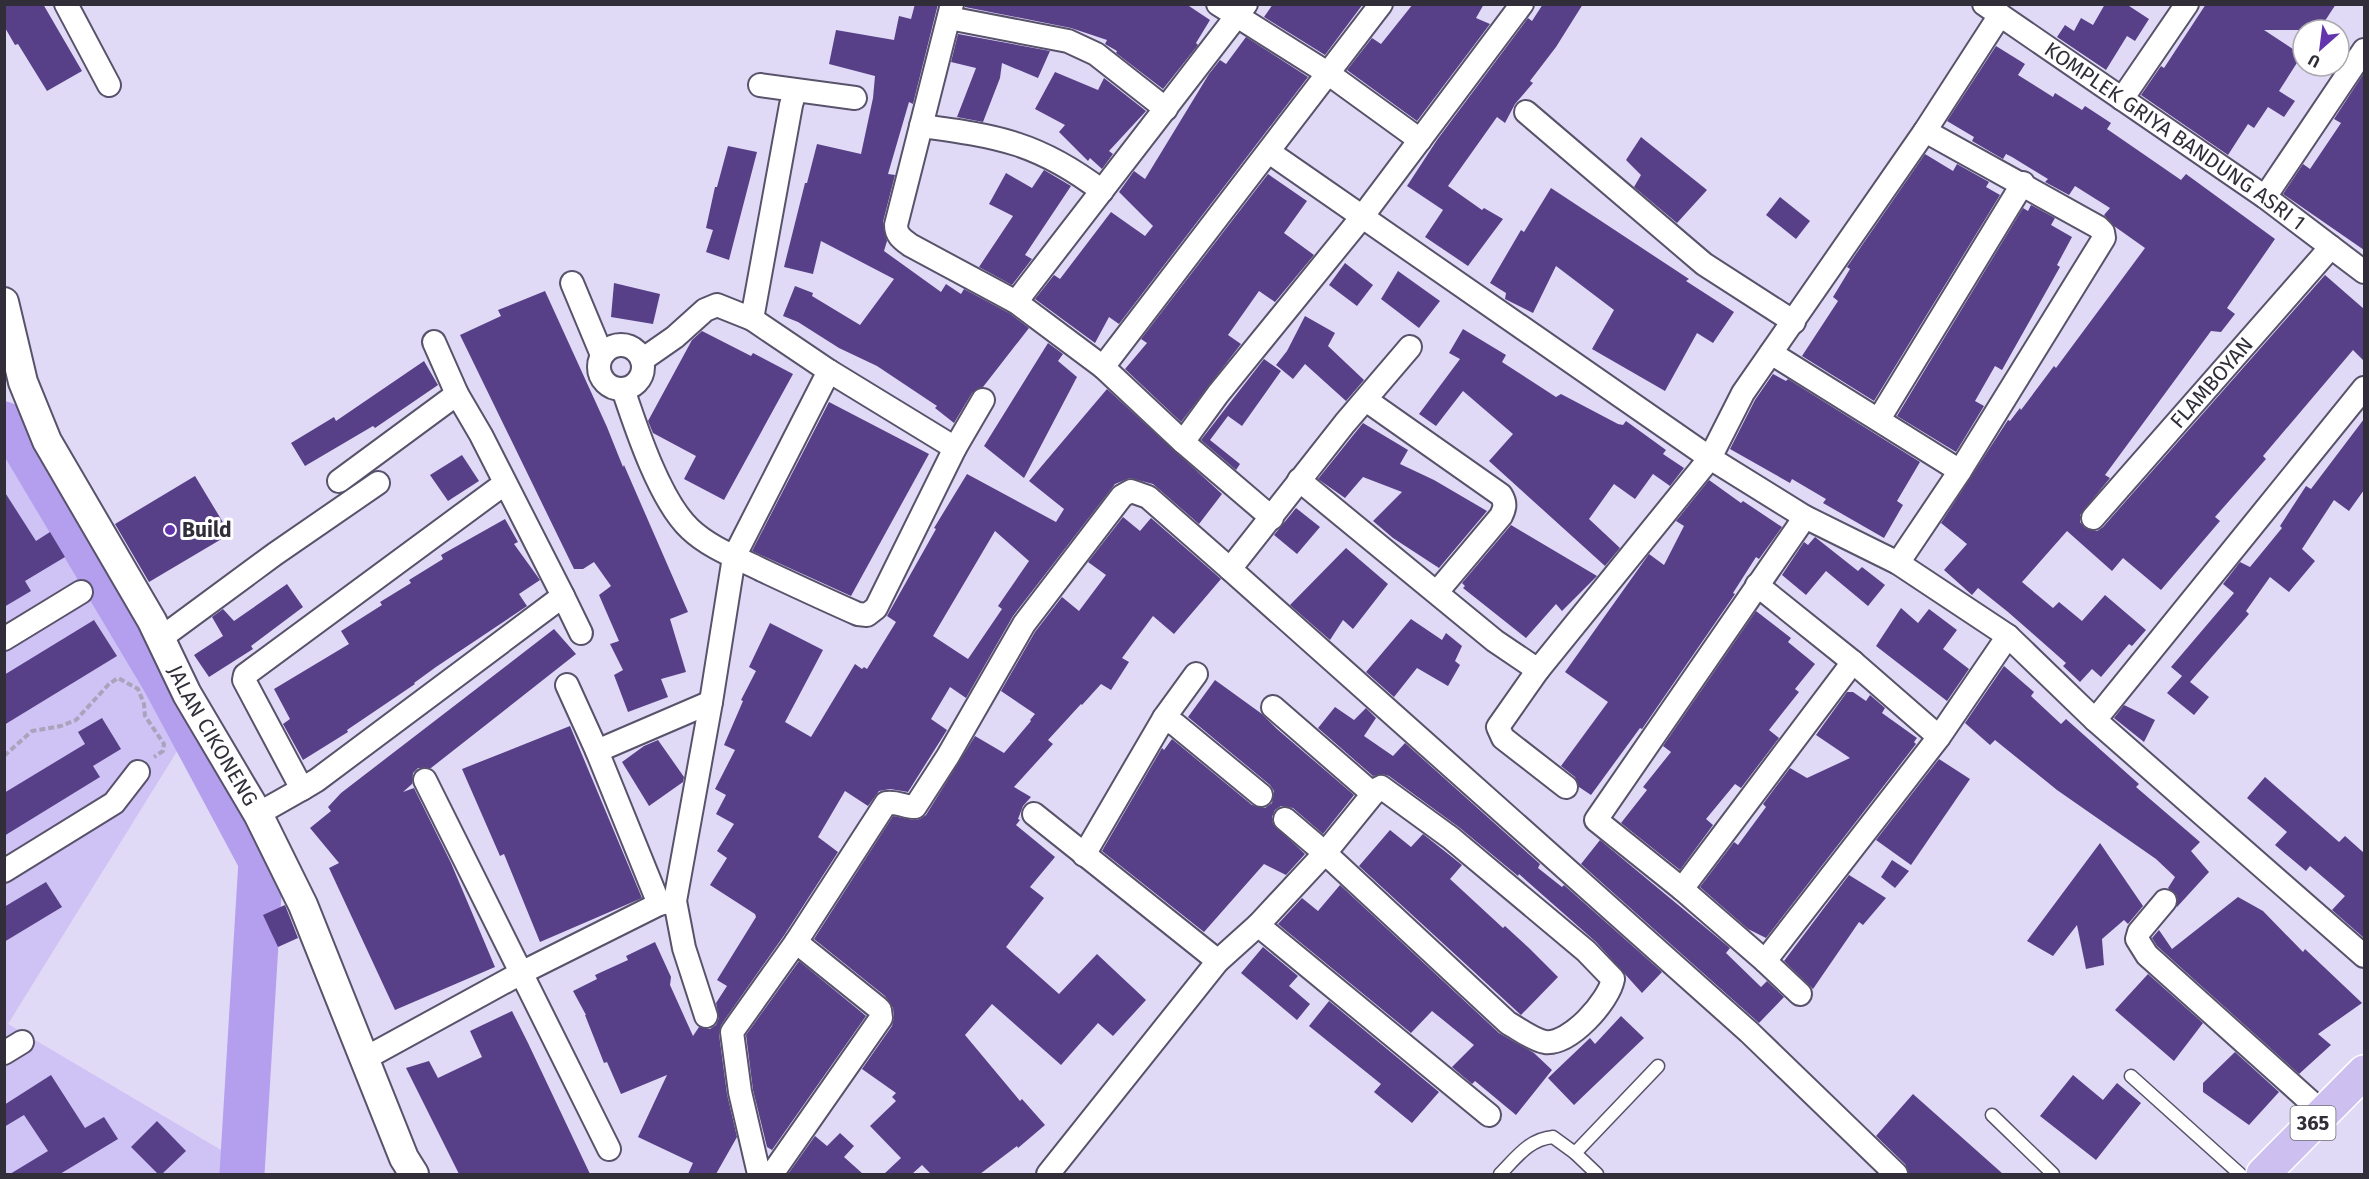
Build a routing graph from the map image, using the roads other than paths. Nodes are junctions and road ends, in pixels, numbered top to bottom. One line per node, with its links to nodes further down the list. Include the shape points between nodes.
1 (66, 4): 10 (street)
2 (1381, 4): 9 (street)
3 (1522, 4): 19 (street)
4 (2187, 4): 14 (street)
5 (1234, 8): 9 (street); 15 (street)
6 (1992, 10): 14 (street, KOMPLEK GRIYA BANDUNG ASRI 1); 18 (street)
7 (950, 11): 15 (street, via 1084,47); 17 (street)
8 (2364, 50): 23 (street)
9 (1329, 74): 19 (street); 20 (street)
10 (109, 85)
11 (760, 85): 12 (street)
12 (795, 91): 13 (street); 30 (street)
13 (855, 98)
14 (2122, 99): 23 (street, KOMPLEK GRIYA BANDUNG ASRI 1)
15 (1166, 109): 22 (street)
16 (1526, 112): 31 (street, via 1704,264)
17 (921, 126): 22 (street, via 1018,143 1073,169); 29 (street, via 896,225 900,237)
18 (1925, 130): 21 (street); 31 (street)
19 (1420, 140): 24 (street)
20 (1269, 152): 24 (street); 37 (street)
21 (2023, 183): 44 (street); 48 (street, via 2098,227 2104,238)
22 (1102, 191): 29 (street)
23 (2265, 197): 25 (street, KOMPLEK GRIYA BANDUNG ASRI 1)
24 (1362, 217): 45 (street); 47 (street)
25 (2331, 247): 26 (street, KOMPLEK GRIYA BANDUNG ASRI 1); 55 (street, FLAMBOYAN)
26 (2364, 272)
27 (572, 283): 35 (street)
28 (4, 302): 65 (street, JALAN CIKONENG, via 22,382 46,441)
29 (1016, 302): 37 (street)
30 (752, 319): 36 (street, via 717,305 705,310); 38 (street)
31 (1794, 322): 34 (street)
32 (434, 342): 41 (street)
33 (1410, 347): 43 (street)
34 (1771, 353): 44 (street); 47 (street, via 1743,393)
35 (602, 355): 36 (street, via 609,348 628,346); 39 (street, via 600,374 605,382)
36 (642, 360): 39 (street, via 640,379)
37 (1103, 367): 45 (street)
38 (829, 371): 46 (street); 56 (street)
39 (623, 388): 56 (street, via 646,453 669,499 689,528)
40 (2364, 388): 74 (street)
41 (457, 394): 50 (street); 52 (street)
42 (983, 400): 46 (street)
43 (1366, 400): 49 (street); 61 (street, via 1501,495 1504,501 1501,516)
44 (1879, 419): 48 (street)
45 (1183, 442): 54 (street)
46 (955, 448): 56 (street, via 876,608 867,615 858,615)
47 (1710, 458): 53 (street); 68 (street)
48 (1960, 471): 57 (street)
49 (1299, 480): 54 (street); 61 (street)
50 (339, 481)
51 (378, 483): 65 (street)
52 (504, 484): 62 (street); 80 (street, via 245,675 244,680)
53 (1804, 517): 57 (street); 59 (street)
54 (1272, 518): 58 (street)
55 (2093, 518)
56 (734, 557): 71 (street)
57 (1898, 563): 64 (street)
58 (1230, 569): 93 (street, via 1148,497 1131,491 1122,496 1024,624 915,807 886,803); 115 (street, via 1749,1032)
59 (1756, 585): 67 (street); 89 (street, via 1596,820)
60 (81, 592): 66 (street)
61 (1437, 592): 68 (street, via 1495,641)
62 (563, 596): 63 (street); 80 (street)
63 (581, 633)
64 (2007, 636): 74 (street); 75 (street)
65 (161, 638): 83 (street, JALAN CIKONENG, via 187,694)
66 (4, 639)
67 (1853, 662): 75 (street); 89 (street)
68 (1538, 670): 79 (street, via 1498,727 1503,738)
69 (1196, 674): 73 (street)
70 (567, 685): 76 (street)
71 (711, 702): 76 (street); 91 (street)
72 (1274, 707): 81 (street)
73 (1164, 718): 82 (street); 87 (street)
74 (2095, 720): 94 (street)
75 (1939, 737): 96 (street)
76 (597, 751): 91 (street)
77 (138, 772): 88 (street, via 114,803)
78 (424, 780): 97 (street)
79 (1566, 787)
80 (302, 789): 83 (street)
81 (1373, 794): 86 (street); 86 (street, via 1384,788 1452,838 1586,951 1613,979 1589,1017 1558,1042 1544,1042 1508,1023)
82 (1261, 795)
83 (258, 814): 100 (street, JALAN CIKONENG, via 303,905)
84 (1034, 814): 87 (street)
85 (1285, 819): 86 (street)
86 (1325, 853): 92 (street)
87 (1084, 855): 95 (street)
88 (4, 871)
89 (1682, 889): 96 (street)
90 (2165, 900): 104 (street, via 2139,933 2141,947)
91 (667, 902): 97 (street); 99 (street)
92 (1258, 925): 95 (street); 105 (street)
93 (796, 942): 110 (street, via 732,1032 740,1092); 111 (street, via 880,1010 881,1018)
94 (2364, 956)
95 (1218, 961): 112 (street)
96 (1765, 961): 98 (street)
97 (521, 973): 100 (street); 107 (street)
98 (1800, 994)
99 (706, 1016)
100 (364, 1059): 109 (street, JALAN CIKONENG)
101 (1658, 1066): 108 (lane)
102 (2364, 1072): 104 (main road, 365)
103 (2131, 1076): 117 (lane)
104 (2323, 1113): 118 (main road, 365)
105 (1489, 1115)
106 (1992, 1115): 116 (lane)
107 (609, 1149)
108 (1575, 1153): 113 (lane, via 1553,1137 1542,1138 1528,1146); 114 (lane)
109 (414, 1174)
110 (759, 1174)
111 (772, 1174)
112 (1048, 1174)
113 (1500, 1174)
114 (1597, 1174)
115 (1896, 1174)
116 (2053, 1174)
117 (2240, 1174)
118 (2262, 1174)

